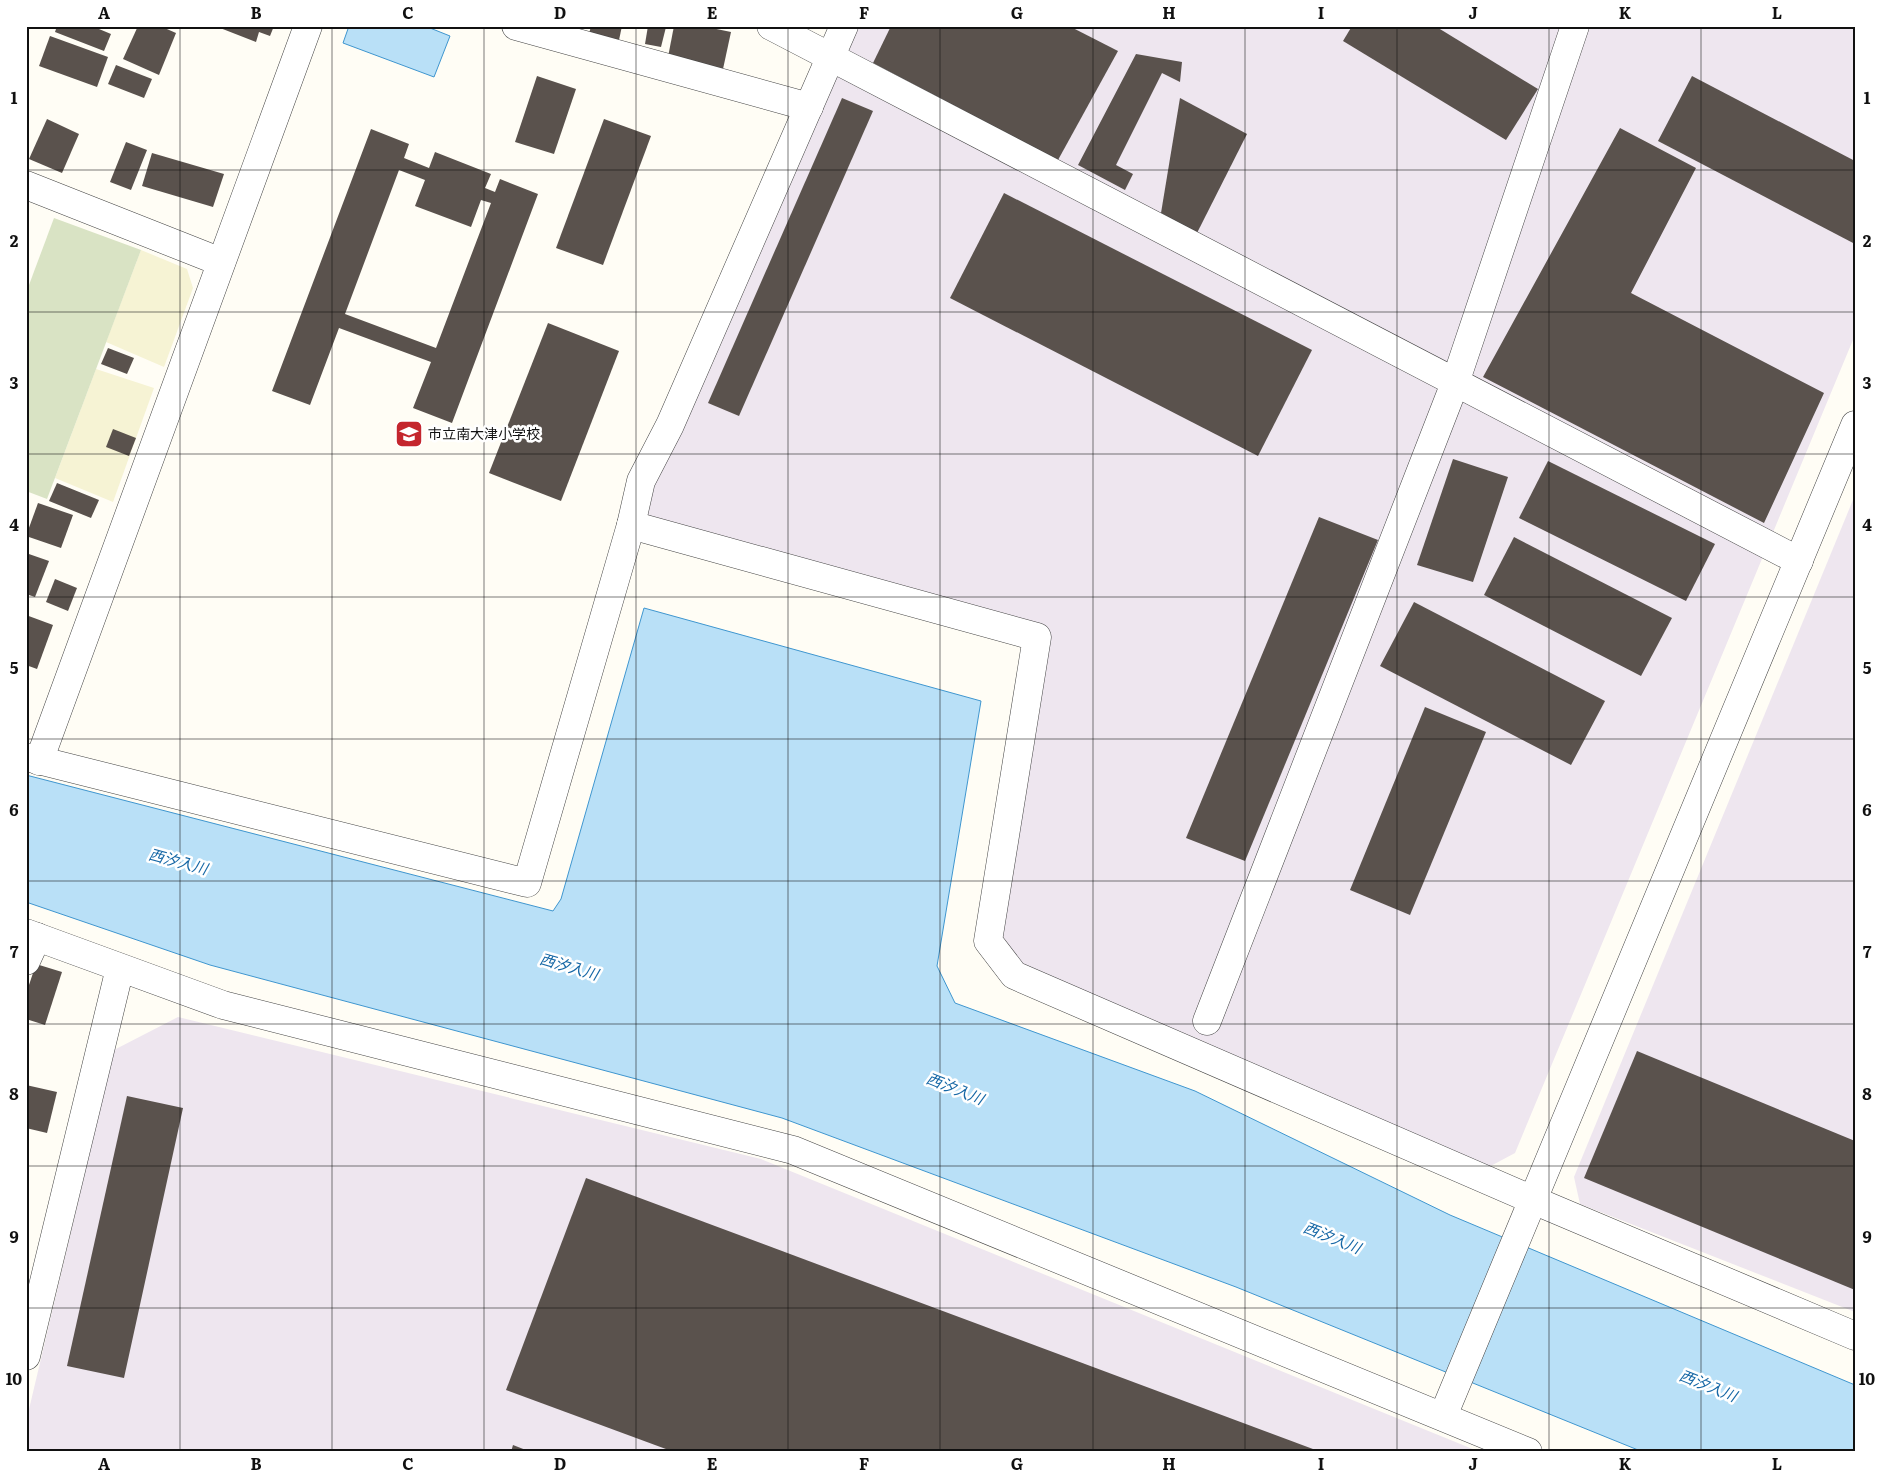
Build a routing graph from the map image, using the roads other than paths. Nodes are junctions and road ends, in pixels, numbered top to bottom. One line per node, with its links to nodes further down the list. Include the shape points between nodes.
1 (308, 26): 9 (street)
2 (516, 26): 7 (street)
3 (771, 26): 6 (street)
4 (844, 26): 6 (street)
5 (1575, 26): 10 (street)
6 (830, 58): 7 (street); 10 (street)
7 (809, 107): 12 (street, via 670,425 641,481)
8 (26, 185): 9 (street)
9 (220, 262): 14 (street)
10 (1455, 383): 13 (street); 18 (street)
11 (1855, 425): 13 (street)
12 (631, 525): 14 (street, via 527,884); 19 (street, via 1036,637 988,941 1014,976)
13 (1799, 561): 19 (street)
14 (33, 759)
15 (32, 935): 16 (street); 17 (street)
16 (26, 961)
17 (120, 968): 21 (street); 22 (street, via 223,1005 793,1150)
18 (1207, 1021)
19 (1533, 1200): 20 (street); 22 (street)
20 (1855, 1336)
21 (26, 1356)
22 (1443, 1416): 23 (street)
23 (1528, 1452)

